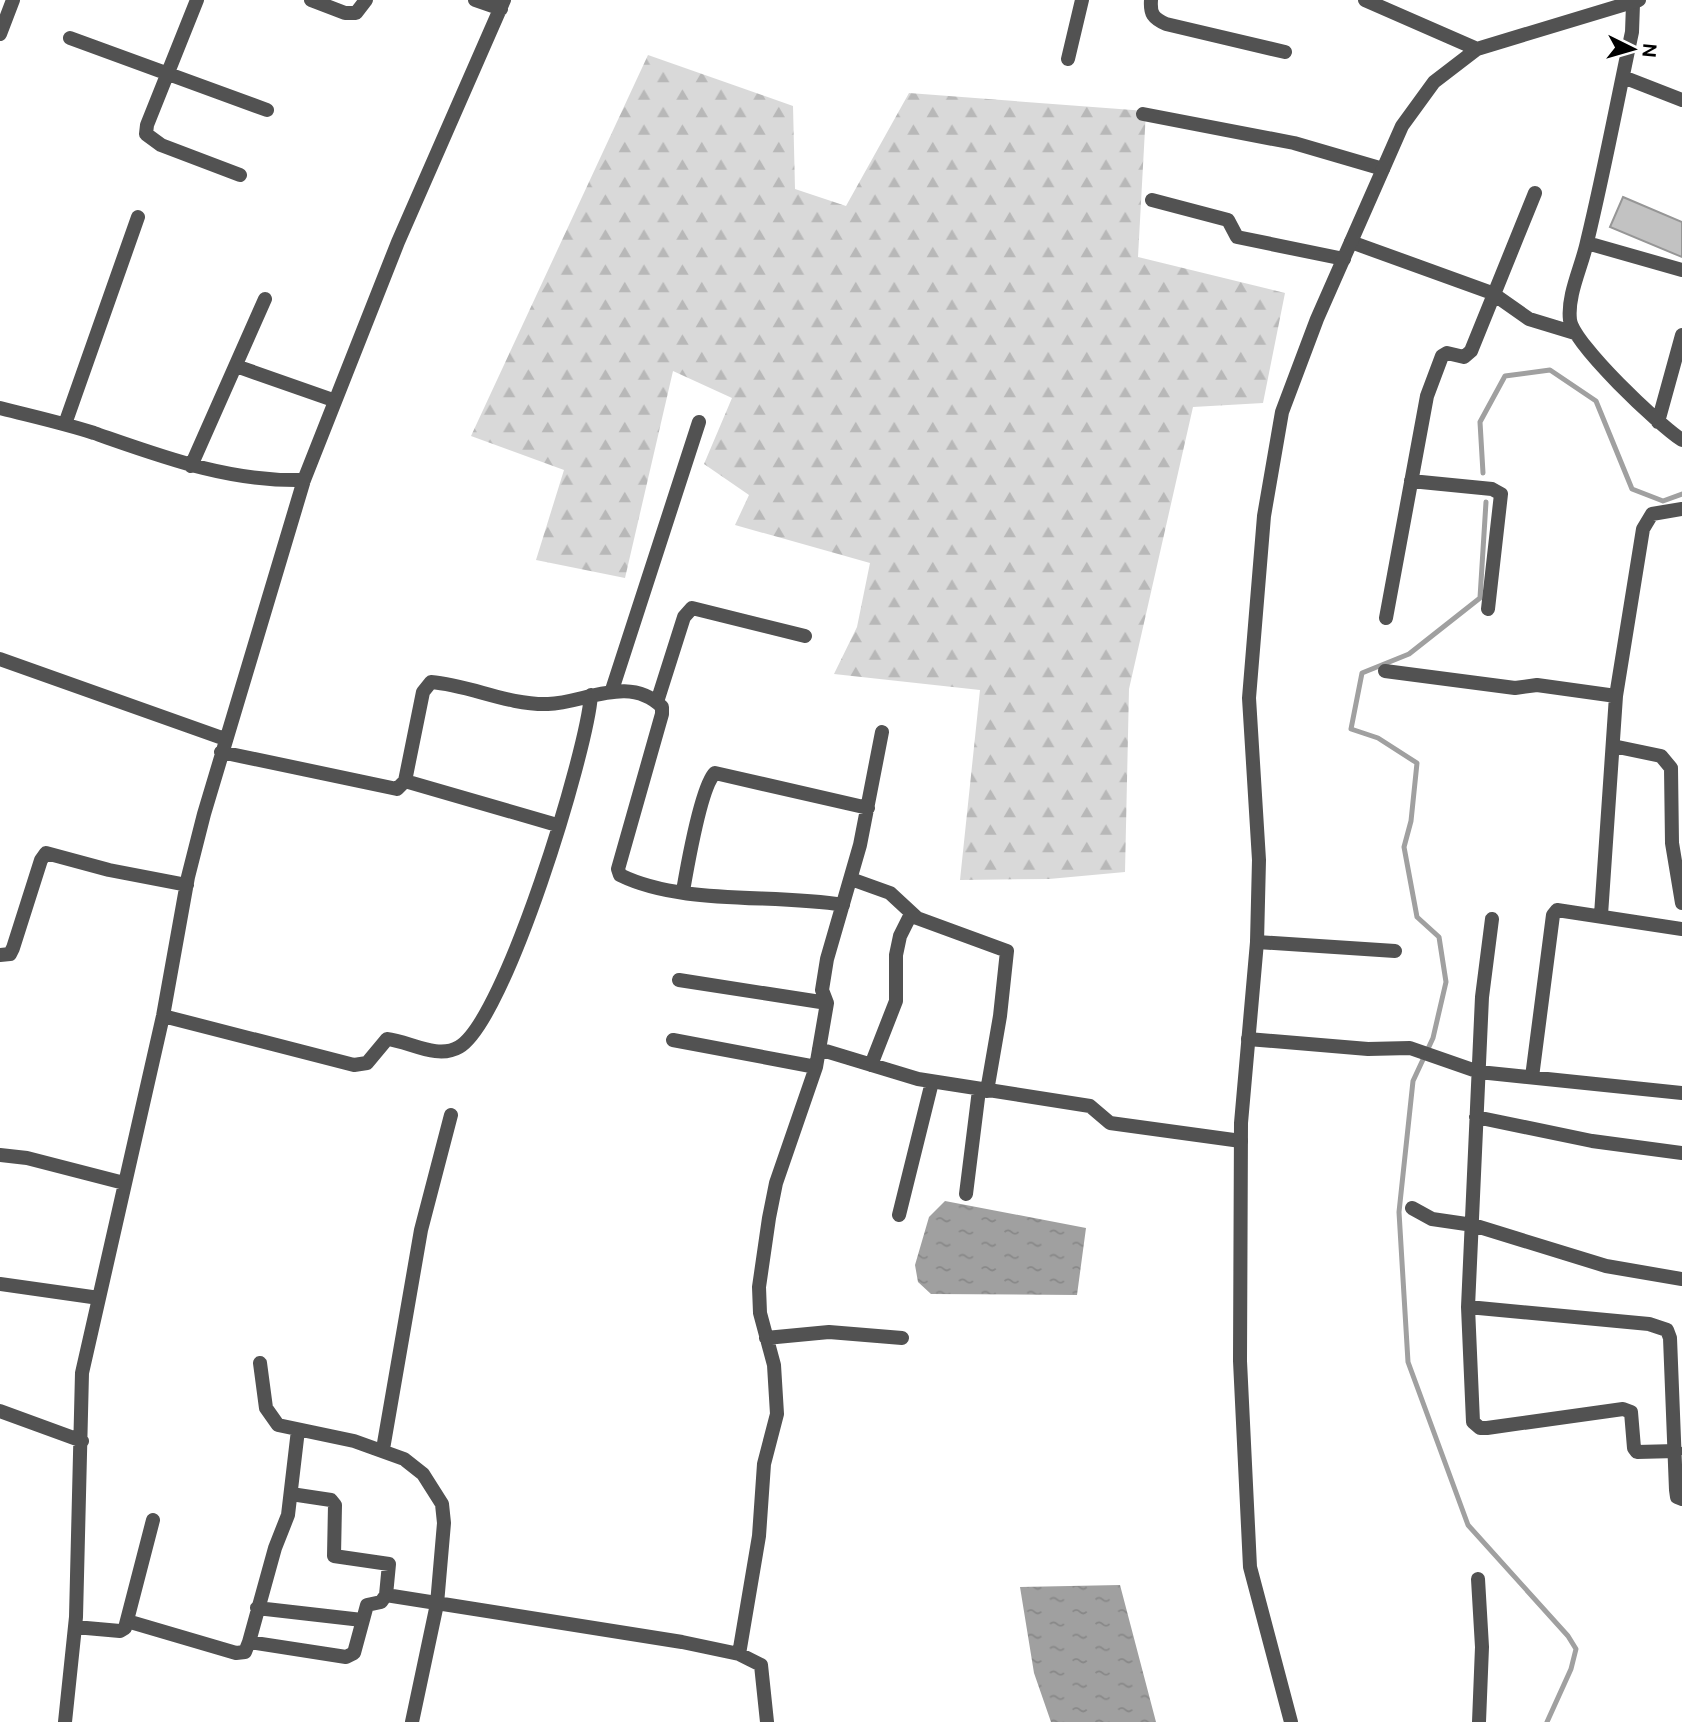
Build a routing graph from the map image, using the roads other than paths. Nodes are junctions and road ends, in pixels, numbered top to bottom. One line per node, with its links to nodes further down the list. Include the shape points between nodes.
1 (13, 0): 11 (street)
2 (197, 0): 16 (street)
3 (311, 0): 4 (street, via 356,13)
4 (366, 0)
5 (475, 0): 10 (street)
6 (1082, 0): 15 (street)
7 (1151, 0): 14 (street, via 1151,13 1166,24)
8 (1365, 0): 13 (street)
9 (1636, 2): 13 (street); 17 (street)
10 (503, 4): 35 (street)
11 (0, 34)
12 (70, 38): 16 (street)
13 (1477, 49): 21 (street, via 1434,82 1402,126)
14 (1285, 52)
15 (1068, 59)
16 (168, 73): 19 (street); 22 (street, via 146,134 160,145)
17 (1623, 77): 18 (street); 27 (street)
18 (1682, 100)
19 (267, 110)
20 (1143, 114): 21 (street, via 1294,143)
21 (1383, 169): 26 (street)
22 (240, 175)
23 (1535, 193): 30 (street)
24 (1152, 201): 28 (street, via 1228,220 1237,237)
25 (138, 217): 39 (street)
26 (1351, 242): 28 (street); 30 (street)
27 (1587, 243): 29 (street); 32 (street, via 1571,303)
28 (1344, 259): 69 (street, via 1282,412 1264,516 1249,698 1259,860)
29 (1682, 270)
30 (1492, 293): 32 (street, via 1529,319); 43 (street, via 1468,356 1442,356 1427,396)
31 (265, 299): 34 (street)
32 (1575, 333): 38 (street)
33 (1682, 335): 38 (street)
34 (236, 366): 35 (street); 41 (street)
35 (333, 400): 42 (street)
36 (0, 408): 39 (street)
37 (699, 422): 50 (street)
38 (1658, 422): 40 (street)
39 (65, 424): 41 (street)
40 (1682, 440)
41 (191, 466): 42 (street, via 256,480)
42 (304, 480): 55 (street)
43 (1412, 481): 45 (street, via 1492,488 1501,494); 46 (street)
44 (1682, 509): 52 (street, via 1652,514 1643,529)
45 (1488, 609)
46 (1386, 618)
47 (805, 636): 53 (street, via 692,607 684,617)
48 (0, 659): 55 (street)
49 (1385, 671): 52 (street)
50 (612, 690): 51 (street); 53 (street)
51 (591, 695): 57 (street, via 548,704 523,703 431,682 423,692); 59 (street, via 587,728)
52 (1616, 696): 56 (street)
53 (657, 702): 62 (street, via 662,714 618,869 626,878)
54 (882, 732): 58 (street)
55 (223, 746): 57 (street, via 389,789 397,789); 61 (street)
56 (1613, 746): 63 (street, via 1661,756 1671,768 1672,843); 66 (street)
57 (405, 781): 59 (street)
58 (868, 808): 60 (street); 62 (street, via 715,773)
59 (557, 825): 74 (street, via 521,941 476,1026 459,1048 428,1050 387,1039 367,1063 354,1065)
60 (851, 879): 64 (street); 65 (street, via 890,893)
61 (187, 885): 71 (street, via 46,853 13,948 10,954); 74 (street)
62 (682, 891): 64 (street)
63 (1682, 904)
64 (843, 905): 73 (street, via 822,990)
65 (911, 914): 78 (street, via 896,955 896,1001); 83 (street, via 1006,951 1000,1016)
66 (1601, 915): 68 (street); 81 (street, via 1564,910 1553,915)
67 (1492, 919): 80 (street)
68 (1682, 929)
69 (1257, 942): 70 (street); 75 (street)
70 (1395, 951)
71 (0, 955)
72 (679, 980): 73 (street)
73 (827, 1003): 77 (street)
74 (163, 1016): 90 (street)
75 (1248, 1039): 80 (street, via 1410,1048); 87 (street)
76 (673, 1040): 79 (street)
77 (819, 1049): 78 (street); 79 (street)
78 (871, 1065): 82 (street)
79 (816, 1067): 99 (street, via 776,1183 769,1218 759,1287)
80 (1479, 1072): 81 (street); 86 (street)
81 (1532, 1077): 84 (street)
82 (932, 1082): 83 (street); 93 (street)
83 (983, 1091): 87 (street, via 1090,1106 1110,1123); 91 (street)
84 (1682, 1093)
85 (451, 1115): 106 (street, via 421,1230)
86 (1476, 1117): 88 (street, via 1592,1141); 94 (street)
87 (1241, 1141): 123 (street, via 1240,1361 1250,1567)
88 (1682, 1153)
89 (0, 1155): 90 (street)
90 (124, 1183): 97 (street)
91 (966, 1194)
92 (1412, 1208): 94 (street, via 1432,1219)
93 (899, 1215)
94 (1473, 1225): 95 (street, via 1606,1265); 98 (street)
95 (1682, 1279)
96 (0, 1284): 97 (street)
97 (99, 1298): 105 (street, via 82,1374)
98 (1468, 1307): 103 (street, via 1649,1324 1667,1330); 107 (street, via 1475,1426 1623,1409 1631,1412 1637,1452)
99 (766, 1338): 100 (street, via 829,1332); 119 (street, via 774,1365 777,1414 764,1464 759,1535)
100 (902, 1338)
101 (260, 1363): 104 (street, via 271,1418 278,1425)
102 (0, 1411): 105 (street)
103 (1679, 1429): 107 (street)
104 (298, 1430): 106 (street); 108 (street)
105 (82, 1441): 117 (street)
106 (383, 1449): 113 (street, via 423,1474 442,1504)
107 (1676, 1451): 109 (street, via 1676,1490)
108 (291, 1494): 112 (street, via 331,1500 335,1505 334,1556 389,1564); 114 (street)
109 (1682, 1499)
110 (153, 1520): 116 (street)
111 (1478, 1579): 124 (street, via 1482,1647)
112 (386, 1595): 113 (street); 115 (street, via 381,1602 367,1605)
113 (437, 1604): 119 (street, via 623,1631); 121 (street)
114 (257, 1608): 115 (street); 118 (street)
115 (362, 1620): 118 (street, via 354,1653 346,1657)
116 (127, 1621): 117 (street, via 120,1630); 118 (street, via 236,1653 244,1652)
117 (75, 1627): 120 (street)
118 (249, 1642)
119 (739, 1654): 122 (street, via 761,1665)
120 (65, 1722)
121 (412, 1722)
122 (767, 1722)
123 (1291, 1722)
124 (1479, 1722)

